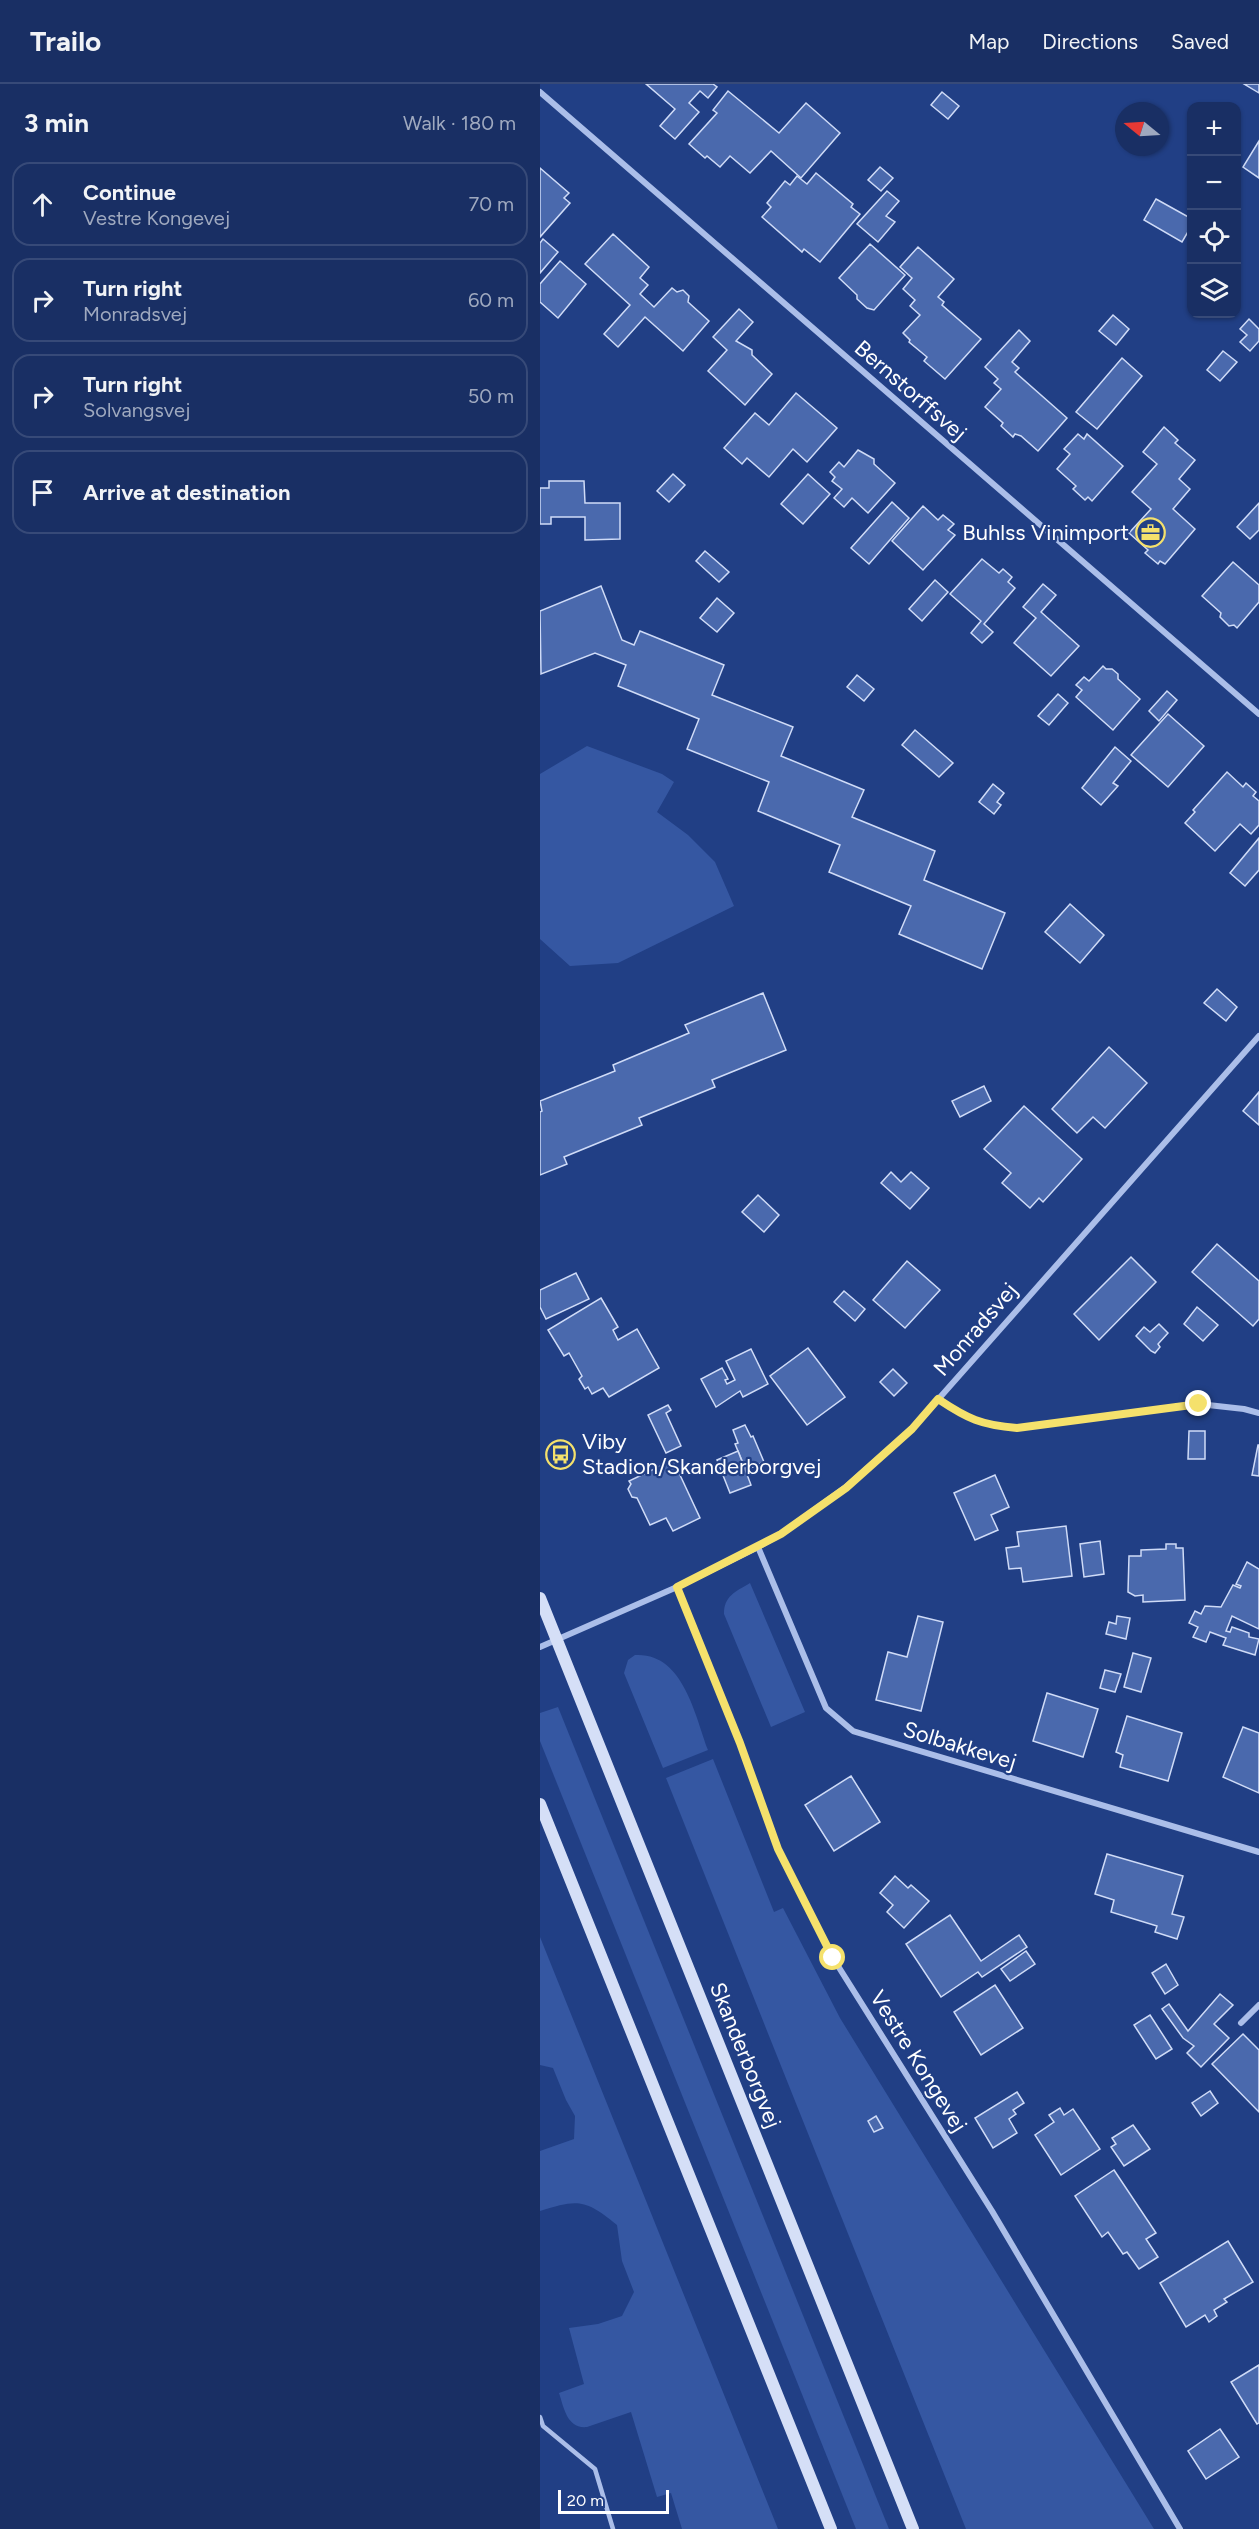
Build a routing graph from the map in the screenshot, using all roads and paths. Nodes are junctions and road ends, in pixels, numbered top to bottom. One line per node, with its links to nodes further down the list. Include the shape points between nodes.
1 (540, 92): 2 (street, Bernstorffsvej)
2 (1259, 714)
3 (1259, 1036): 4 (street, Monradsvej)
4 (938, 1399): 5 (street, via 963,1416 990,1426 1017,1428 1199,1404); 6 (street, Monradsvej, via 912,1429 846,1488)
5 (1259, 1413)
6 (758, 1547): 7 (street, Monradsvej); 12 (street, Solbakkevej, via 826,1708 853,1731)
7 (677, 1587): 9 (street, Monradsvej); 19 (street, Vestre Kongevej, via 778,1849 833,1958 992,2211)
8 (540, 1598): 9 (main road, Skanderborgvej)
9 (557, 1640): 10 (street, Monradsvej); 18 (main road, Skanderborgvej)
10 (540, 1647)
11 (540, 1804): 17 (main road)
12 (1259, 1852)
13 (1259, 2005): 14 (street)
14 (1241, 2023)
15 (540, 2417): 16 (lane, via 543,2426 595,2469)
16 (614, 2529)
17 (831, 2529)
18 (913, 2529)
19 (1180, 2529)

